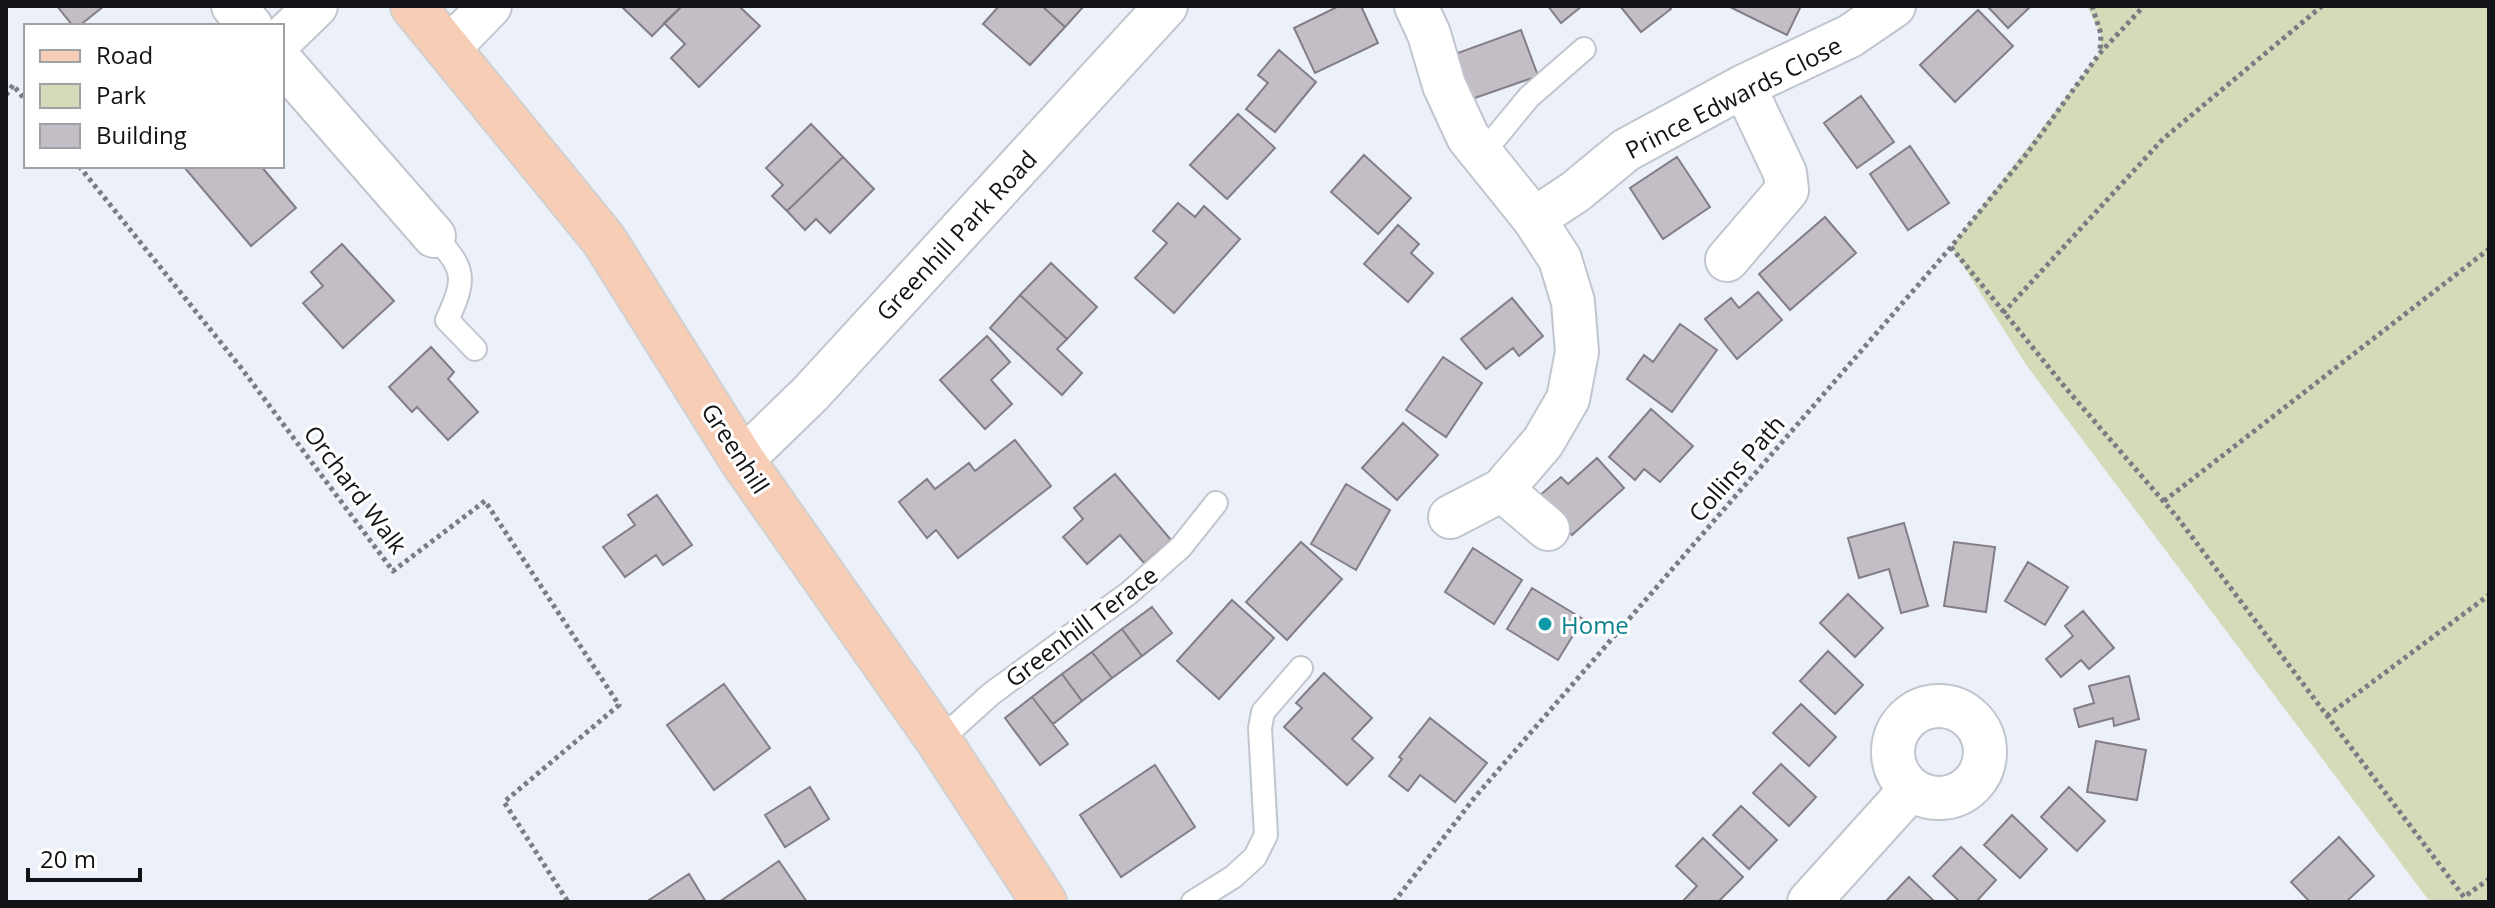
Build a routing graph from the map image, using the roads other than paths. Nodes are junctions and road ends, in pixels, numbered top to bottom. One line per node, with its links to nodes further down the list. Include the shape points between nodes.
1 (233, 6): 8 (street)
2 (316, 6): 9 (street)
3 (413, 6): 10 (main road, Greenhill)
4 (490, 6): 10 (street)
5 (1166, 6): 19 (street, Greenhill Park Road, via 811,393)
6 (1416, 6): 14 (street, via 1444,85 1468,137)
7 (1894, 6): 13 (street, Prince Edwards Close, via 1850,36)
8 (249, 24)
9 (284, 37)
10 (449, 48): 19 (main road, Greenhill, via 604,240)
11 (1584, 49): 14 (lane, via 1529,97)
12 (284, 64): 16 (street)
13 (1744, 86): 15 (street, Prince Edwards Close, via 1626,150); 17 (street, via 1785,173 1787,190)
14 (1482, 154): 15 (street)
15 (1534, 219): 20 (street, via 1560,259 1573,302 1577,352 1568,399 1543,442)
16 (434, 236): 18 (lane, via 455,258 460,273 459,294 447,320)
17 (1727, 260)
18 (475, 349)
19 (742, 460): 25 (main road, Greenhill)
20 (1502, 490): 22 (street); 23 (street)
21 (1216, 503): 25 (lane, Greenhill Terace, via 1181,547 1129,593 991,694)
22 (1450, 517)
23 (1548, 529)
24 (1301, 668): 28 (lane, via 1263,712 1266,835 1255,857)
25 (939, 741): 27 (main road, Greenhill)
26 (1911, 789): 29 (street)
27 (1044, 902)
28 (1193, 902)
29 (1809, 902)

